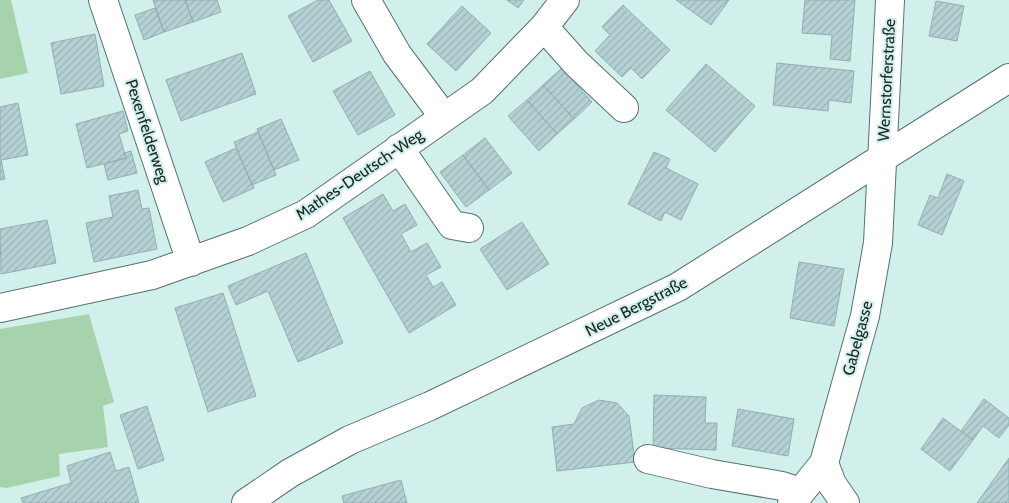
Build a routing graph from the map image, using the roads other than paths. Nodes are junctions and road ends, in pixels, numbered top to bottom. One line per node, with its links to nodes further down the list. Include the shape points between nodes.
1 (104, 0): 12 (street, Pexenfelderweg)
2 (366, 0): 8 (street, via 397,54)
3 (565, 0): 5 (street, Mathes-Deutsch-Weg)
4 (890, 0): 10 (street, Wernstorferstraße)
5 (544, 26): 7 (street, via 576,63); 8 (street, Mathes-Deutsch-Weg, via 482,91)
6 (1009, 78): 10 (street, Neue Bergstraße)
7 (624, 108)
8 (444, 116): 9 (street, Mathes-Deutsch-Weg)
9 (399, 148): 11 (street, via 452,225); 12 (street, Mathes-Deutsch-Weg, via 306,214)
10 (882, 159): 15 (street, Gabelgasse, via 878,243 866,306); 17 (street, Neue Bergstraße, via 678,287 430,406 350,440 290,473)
11 (469, 228)
12 (192, 262): 13 (street, Mathes-Deutsch-Weg, via 152,275)
13 (0, 308)
14 (648, 459): 16 (street, via 782,486)
15 (824, 464): 16 (street, Gabelgasse); 18 (street)
16 (796, 497)
17 (252, 501)
18 (845, 503)

